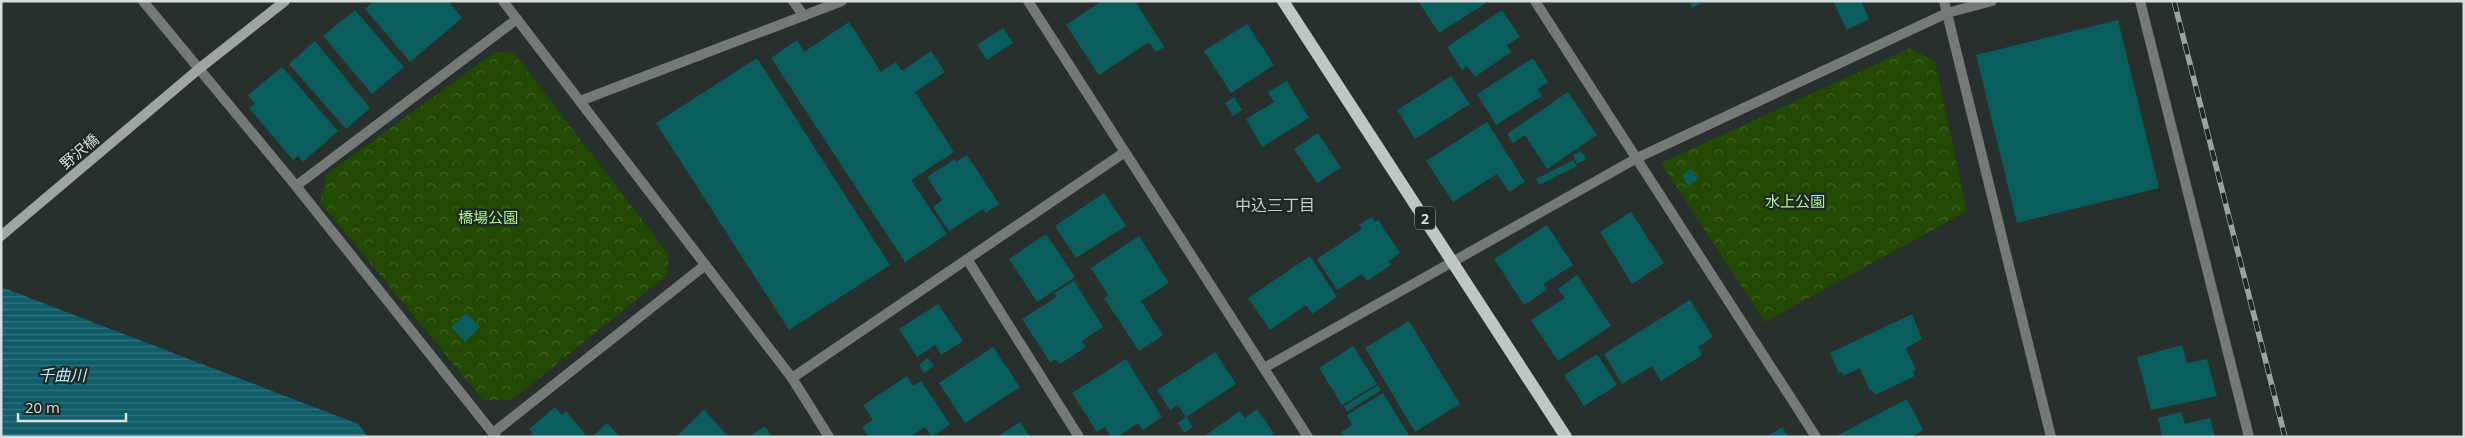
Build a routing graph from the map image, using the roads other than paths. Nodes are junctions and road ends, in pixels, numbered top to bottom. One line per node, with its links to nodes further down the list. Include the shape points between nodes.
1 (144, 1): 15 (street)
2 (285, 1): 15 (main road, 野沢橋)
3 (503, 1): 14 (street)
4 (793, 1): 13 (street)
5 (842, 1): 13 (street)
6 (1028, 1): 17 (street)
7 (1282, 1): 22 (main road, 2)
8 (1535, 1): 18 (street)
9 (1944, 1): 12 (street)
10 (1992, 1): 12 (street)
11 (2140, 1): 33 (street)
12 (1947, 13): 18 (street); 32 (street)
13 (804, 16): 16 (street)
14 (517, 19): 16 (street); 19 (street)
15 (200, 68): 19 (street); 20 (main road, 野沢橋)
16 (580, 101): 23 (street)
17 (1125, 152): 21 (street); 24 (street)
18 (1637, 158): 22 (street); 31 (street)
19 (296, 186): 26 (street)
20 (1, 236)
21 (967, 259): 25 (street); 28 (street)
22 (1453, 261): 24 (street); 30 (main road, 2)
23 (704, 266): 25 (street); 26 (street)
24 (1264, 368): 29 (street)
25 (792, 378): 27 (street)
26 (494, 435)
27 (829, 437)
28 (1079, 437)
29 (1308, 437)
30 (1566, 437)
31 (1816, 437)
32 (2051, 437)
33 (2249, 437)

